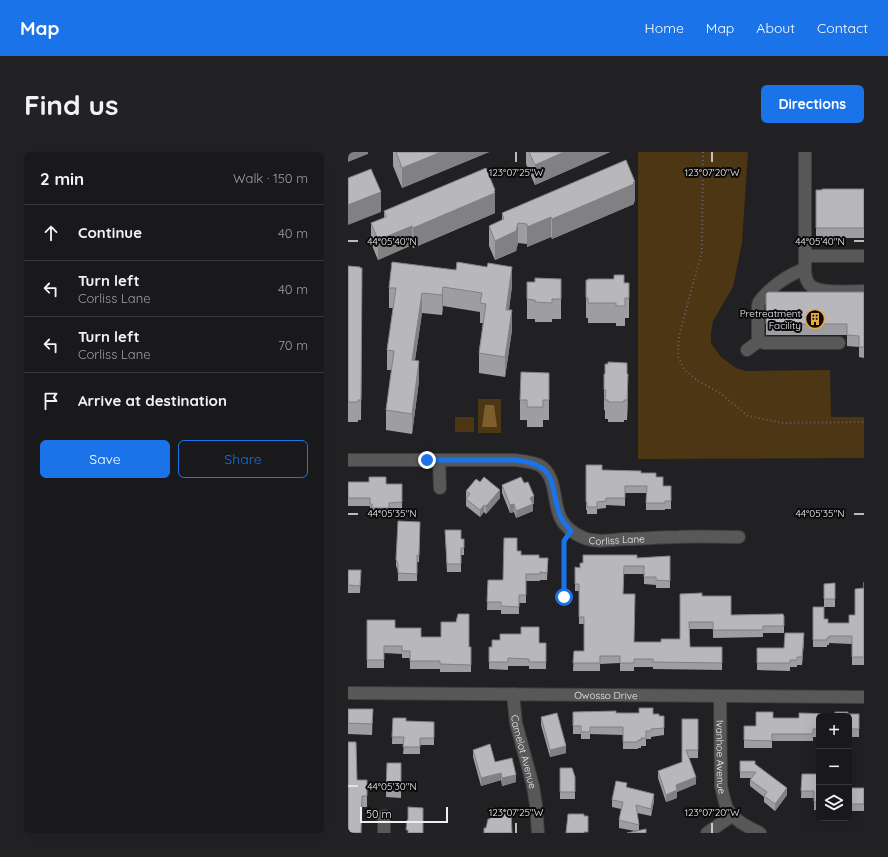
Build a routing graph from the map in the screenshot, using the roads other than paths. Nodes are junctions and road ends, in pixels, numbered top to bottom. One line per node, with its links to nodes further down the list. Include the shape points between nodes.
1 (805, 152): 2 (street)
2 (804, 256): 3 (street); 4 (street)
3 (864, 256)
4 (804, 269): 5 (street, via 808,283 822,291); 6 (street, via 785,278 759,302)
5 (864, 291)
6 (759, 341): 7 (street); 8 (street)
7 (839, 343)
8 (747, 350)
9 (348, 460): 10 (street, Corliss Lane)
10 (439, 460): 11 (street); 12 (street, Corliss Lane, via 515,460 540,466 550,478 559,514 564,523 571,531 589,540)
11 (440, 488)
12 (739, 537)
13 (348, 693): 14 (street, Owosso Drive)
14 (512, 694): 15 (street, Owosso Drive); 20 (street, Camelot Avenue, via 516,722 533,786)
15 (720, 696): 16 (street, Owosso Drive); 17 (street, Ivanhoe Avenue, via 721,786 727,808)
16 (864, 697)
17 (732, 815): 21 (street); 22 (street)
18 (384, 816): 19 (street)
19 (384, 833)
20 (538, 833)
21 (707, 833)
22 (760, 833)

